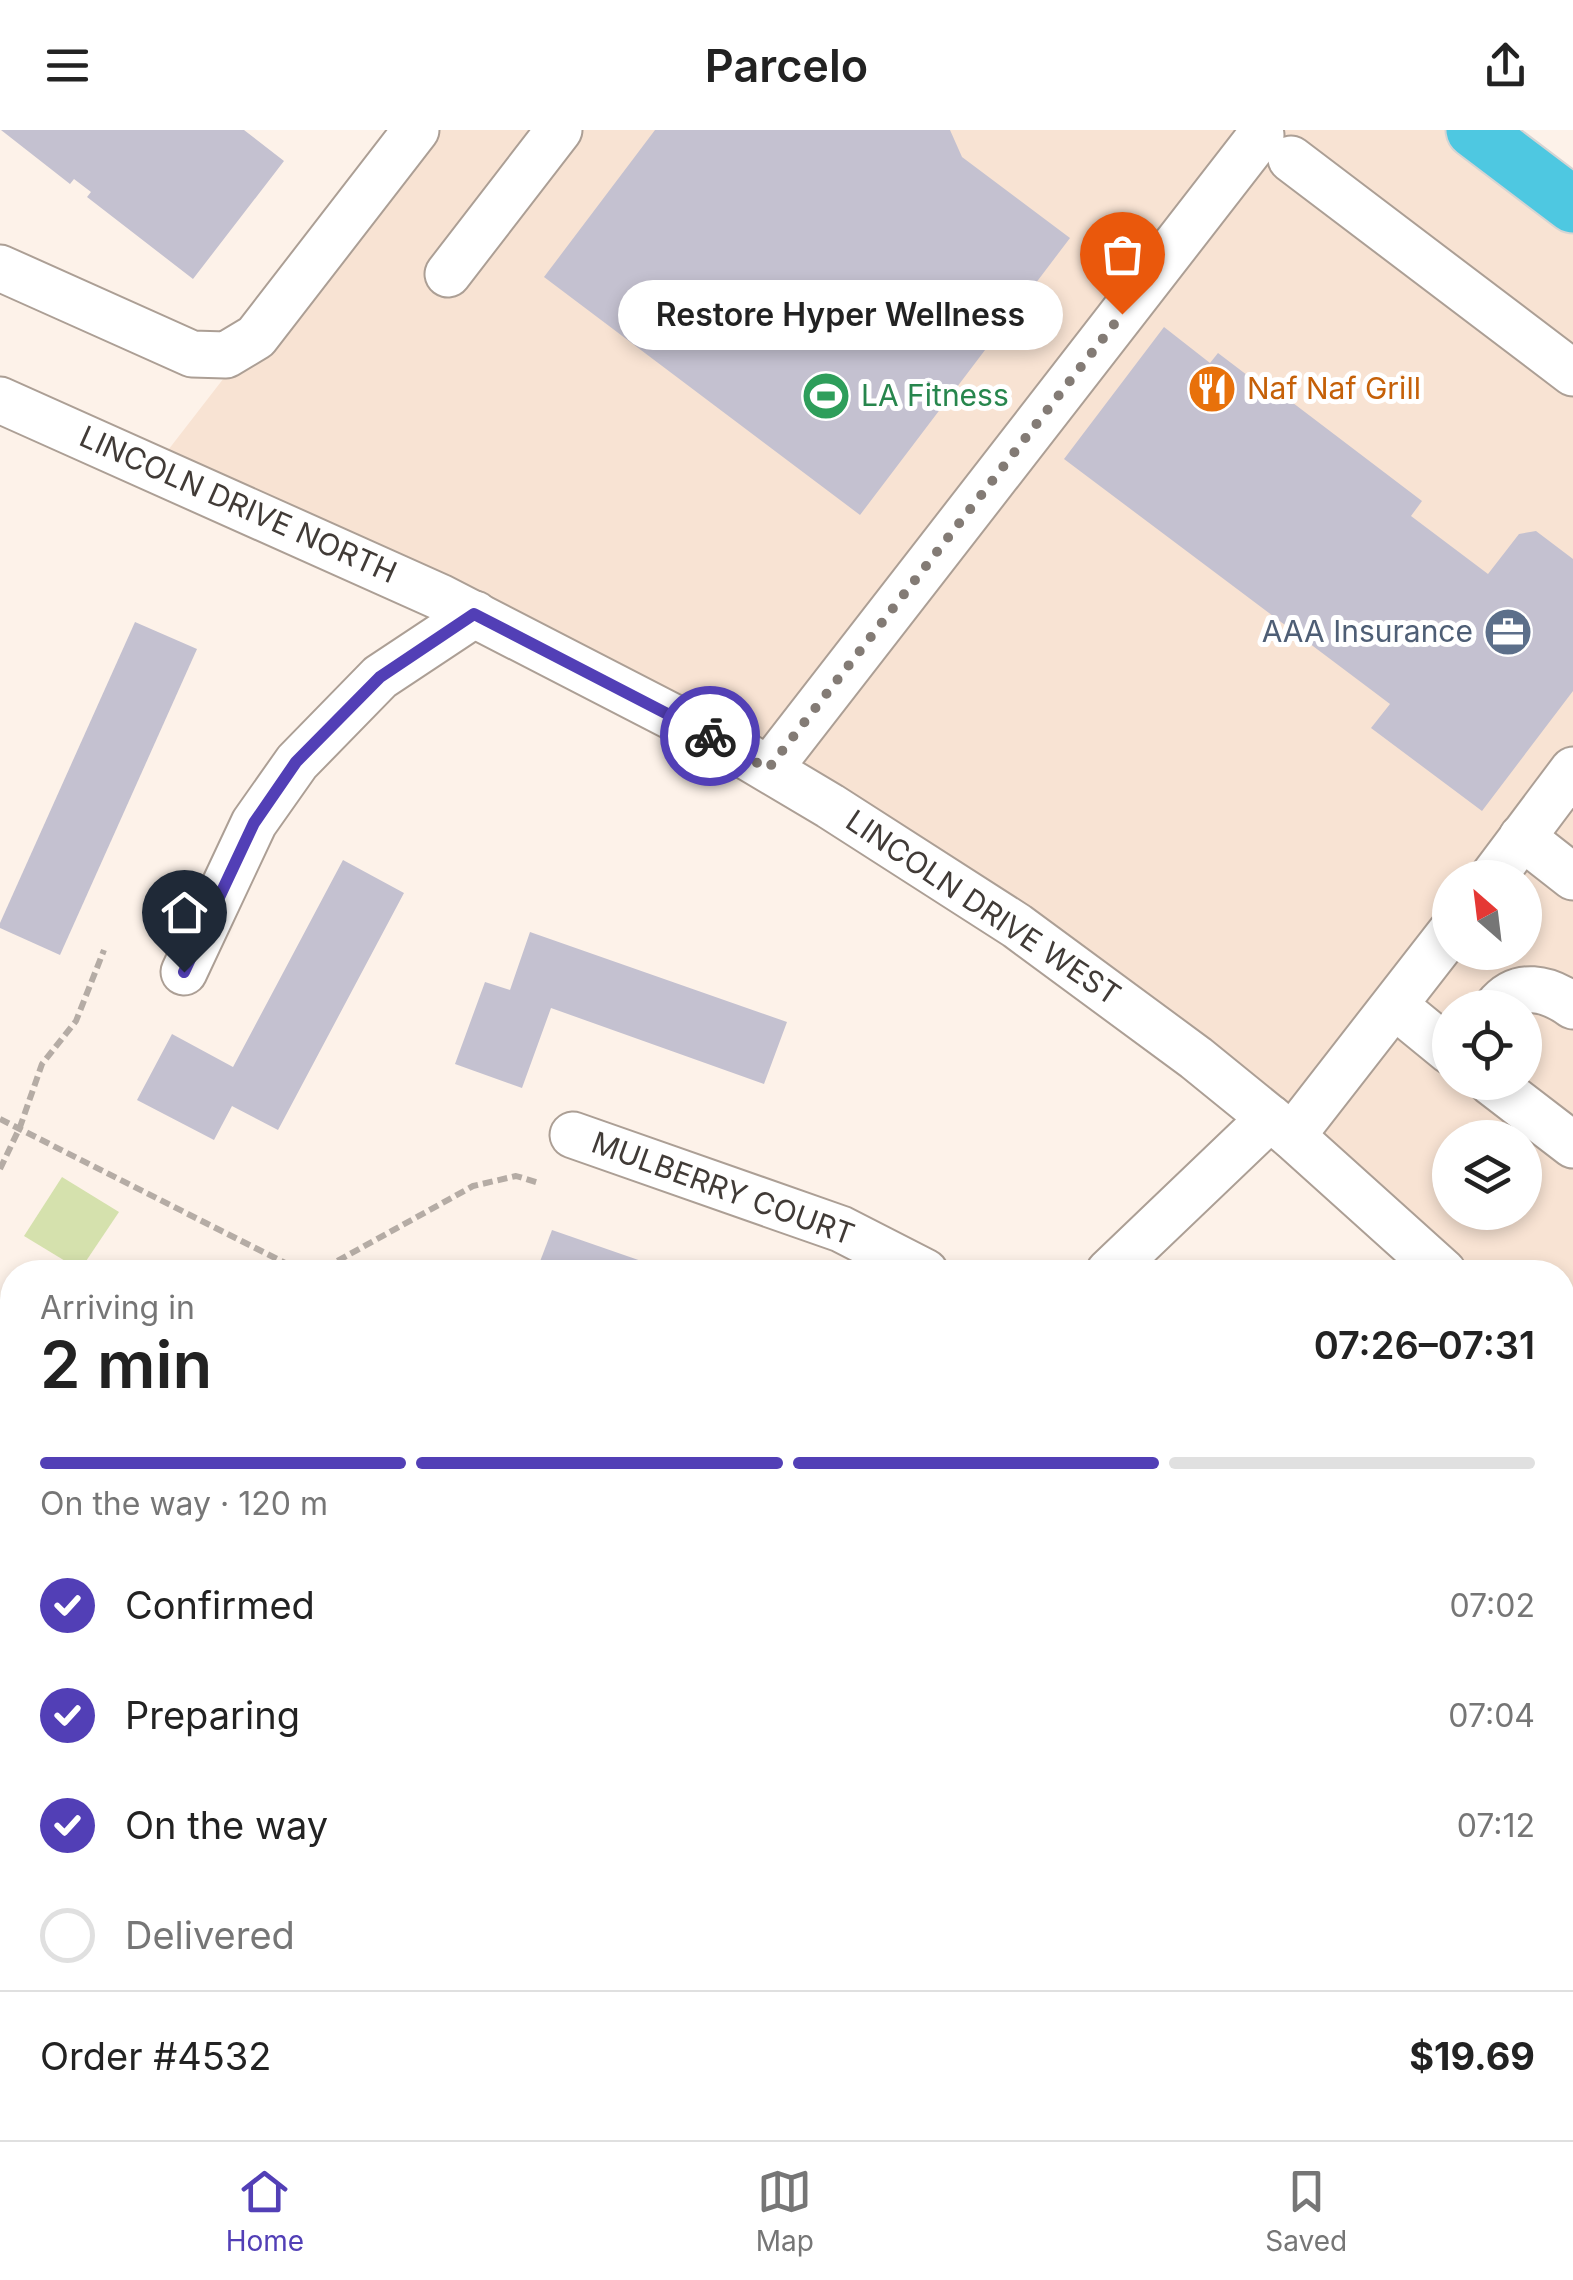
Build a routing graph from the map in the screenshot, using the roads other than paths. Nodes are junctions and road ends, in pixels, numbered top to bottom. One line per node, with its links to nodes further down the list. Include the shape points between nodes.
1 (558, 130): 6 (street)
2 (1474, 130): 4 (highway)
3 (396, 137): 5 (street, via 256,337 226,354 192,354)
4 (1573, 205)
5 (0, 268)
6 (448, 274)
7 (1572, 367): 10 (street, via 1276,147)
8 (0, 400): 9 (street, LINCOLN DRIVE NORTH)
9 (474, 614): 10 (street, LINCOLN DRIVE WEST); 16 (street, via 380,677 296,762 254,823)
10 (768, 769): 22 (street, LINCOLN DRIVE WEST, via 1017,926)
11 (1571, 778): 12 (street)
12 (1522, 838): 13 (street); 14 (street)
13 (1506, 860)
14 (1573, 878)
15 (1432, 957): 18 (street)
16 (184, 972)
17 (1542, 991): 19 (street)
18 (1395, 1006): 20 (street); 22 (street)
19 (1573, 1006)
20 (1432, 1036)
21 (1514, 1100): 24 (street)
22 (1281, 1127): 26 (street); 27 (street, LINCOLN DRIVE WEST)
23 (573, 1135): 25 (street, MULBERRY COURT, via 841,1229)
24 (1573, 1145)
25 (902, 1260)
26 (1123, 1260)
27 (1430, 1260)

